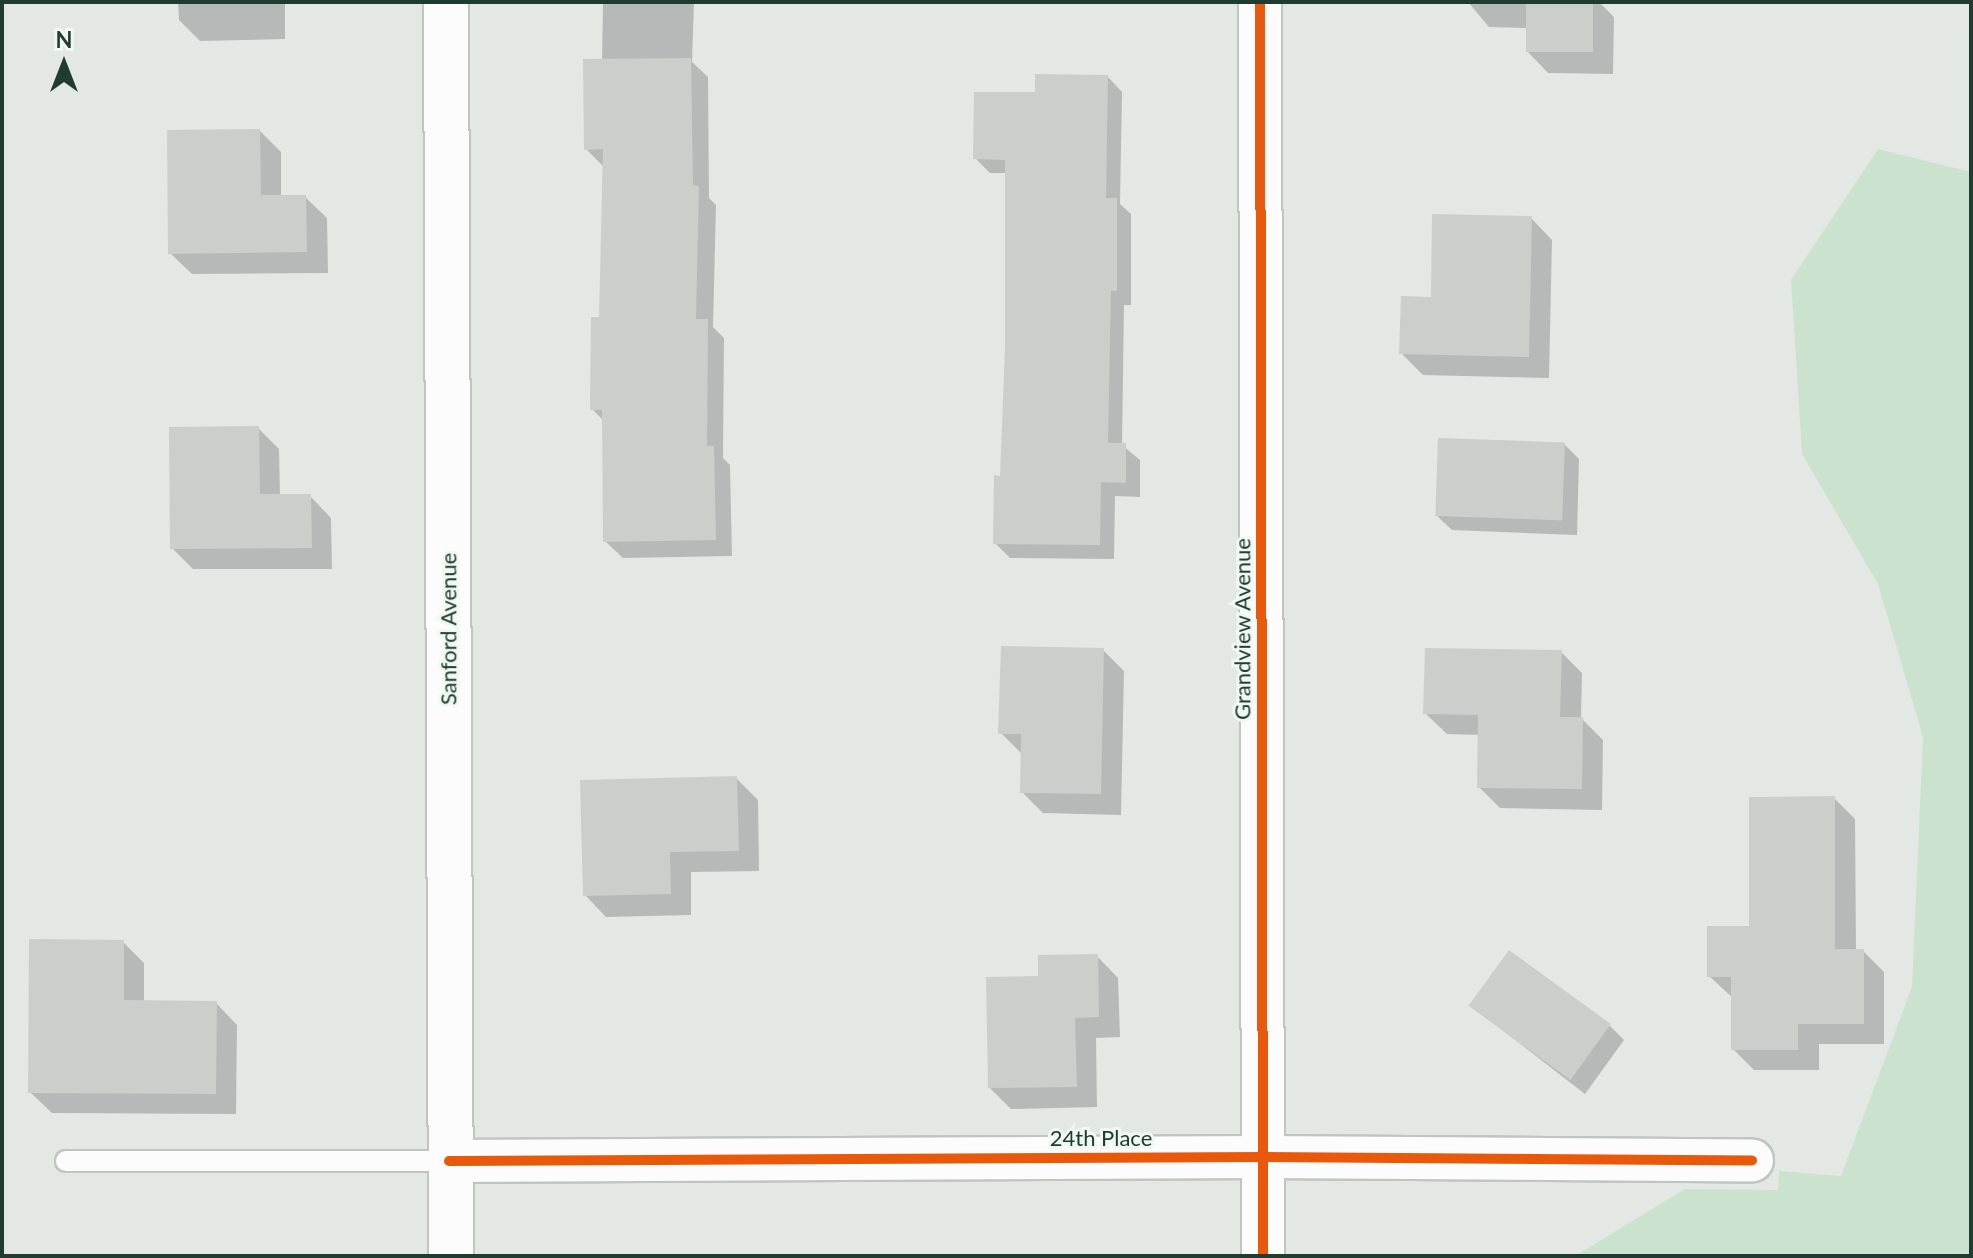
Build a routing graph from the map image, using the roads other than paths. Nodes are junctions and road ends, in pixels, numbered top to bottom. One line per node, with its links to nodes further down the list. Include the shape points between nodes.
1 (446, 2): 6 (main road, Sanford Avenue)
2 (1260, 2): 3 (street, Grandview Avenue)
3 (1264, 1157): 4 (street, 24th Place); 6 (street, 24th Place); 8 (street, Grandview Avenue)
4 (1752, 1160)
5 (66, 1161): 6 (lane)
6 (449, 1161): 7 (main road, Sanford Avenue)
7 (451, 1256)
8 (1263, 1256)

